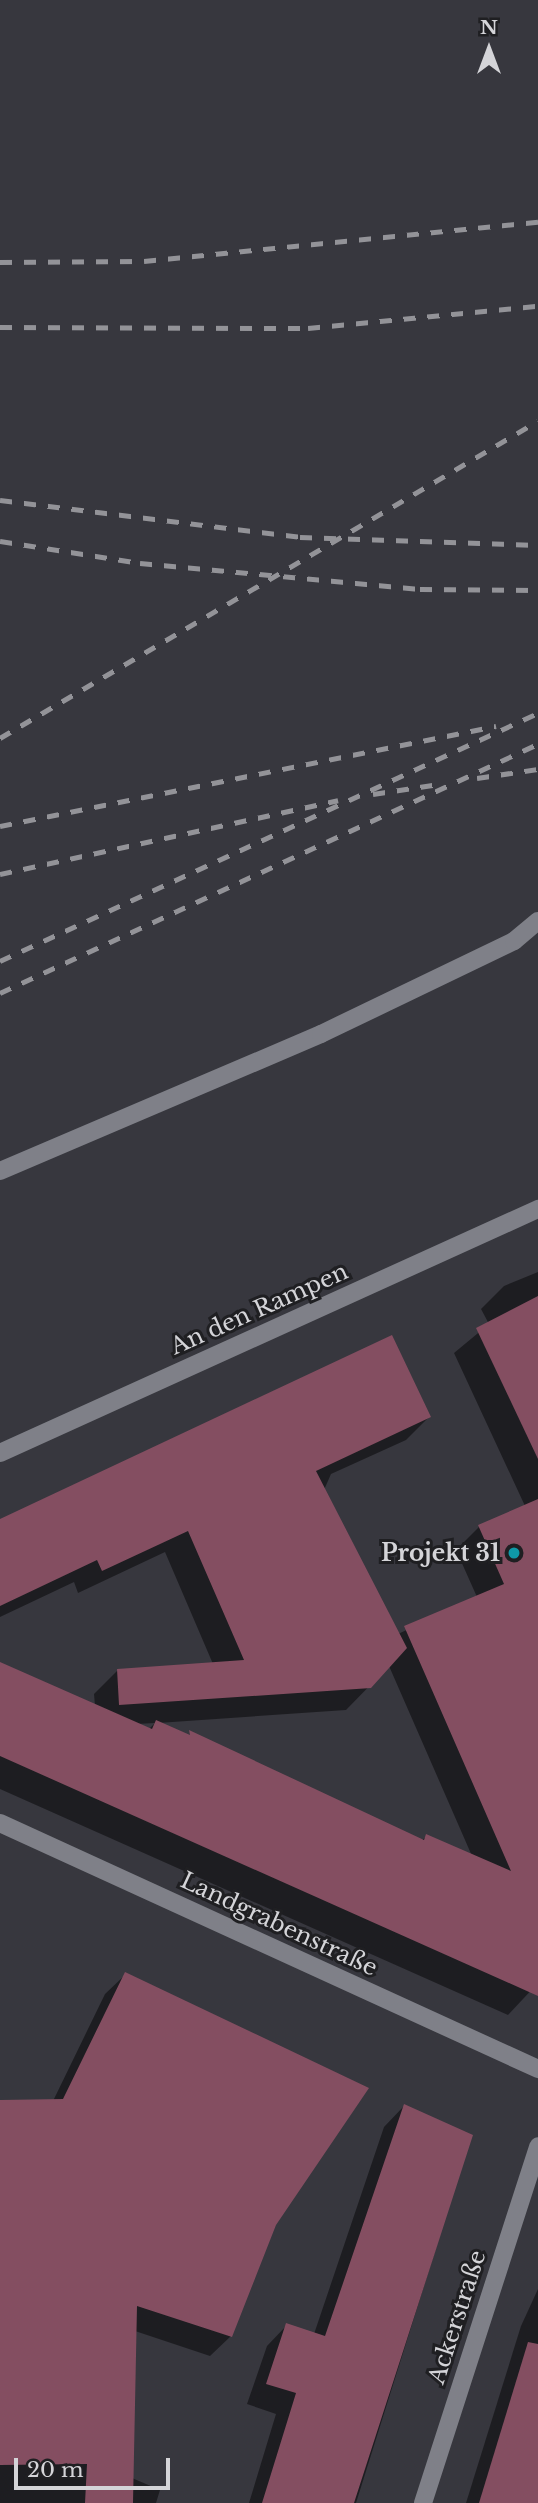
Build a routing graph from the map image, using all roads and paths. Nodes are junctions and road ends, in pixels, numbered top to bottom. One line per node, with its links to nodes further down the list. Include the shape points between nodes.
1 (538, 921): 2 (street, via 514,941 321,1034)
2 (0, 1171)
3 (538, 1209): 4 (street, An den Rampen)
4 (0, 1454)
5 (0, 1823): 6 (street, Landgrabenstraße)
6 (538, 2069)
7 (538, 2146): 8 (street, Ackerstraße)
8 (423, 2503)

